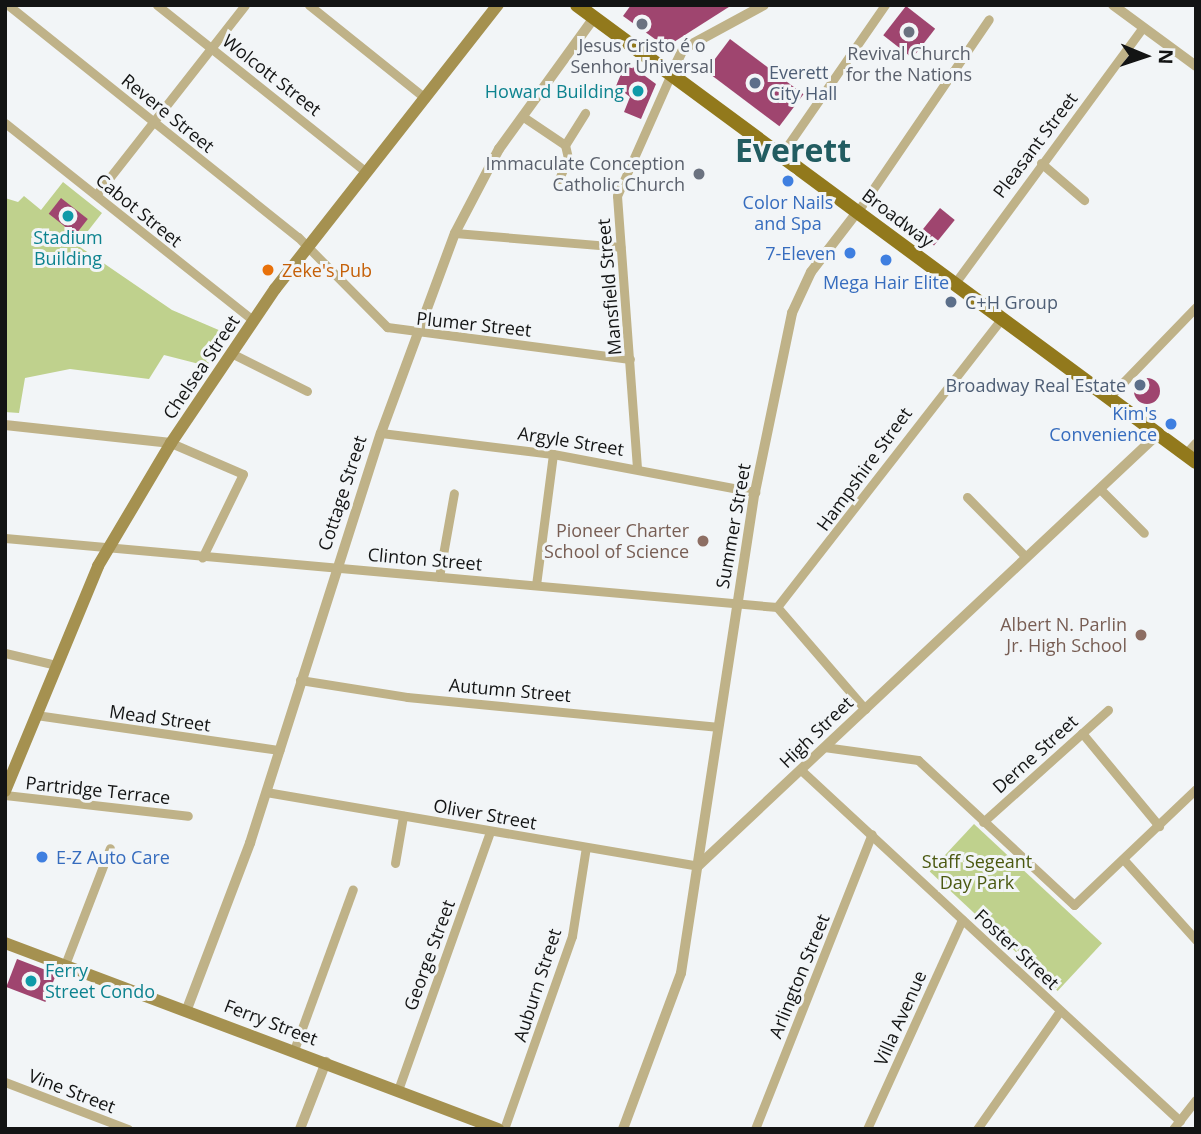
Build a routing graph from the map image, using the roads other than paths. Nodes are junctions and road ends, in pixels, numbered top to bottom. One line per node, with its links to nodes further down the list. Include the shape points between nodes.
1 (8, 5): 19 (street, Revere Street)
2 (157, 5): 13 (street, Wolcott Street)
3 (245, 5): 13 (street)
4 (309, 5): 16 (street)
5 (498, 5): 16 (main road, Chelsea Street)
6 (577, 5): 10 (main road, Broadway)
7 (885, 5): 22 (street)
8 (1113, 5): 12 (street)
9 (761, 6): 15 (street, via 683,49)
10 (594, 18): 15 (main road, Broadway); 18 (street, Cottage Street)
11 (989, 19): 28 (street)
12 (1142, 27): 14 (street); 23 (street, Pleasant Street)
13 (212, 49): 19 (street); 24 (street, Wolcott Street)
14 (1196, 66)
15 (671, 74): 22 (main road, Broadway); 31 (street, Mansfield Street, via 617,195)
16 (425, 98): 24 (main road, Chelsea Street)
17 (585, 113): 21 (street)
18 (522, 116): 21 (street); 29 (street, Cottage Street)
19 (154, 122): 26 (street); 30 (street, Revere Street)
20 (6, 125): 26 (street, Cabot Street)
21 (565, 145): 25 (street, via 568,158)
22 (781, 155): 28 (main road, Broadway)
23 (1041, 163): 27 (street); 32 (street, Pleasant Street)
24 (366, 172): 30 (main road, Chelsea Street)
25 (559, 179)
26 (96, 195): 35 (street, Cabot Street)
27 (1084, 200)
28 (858, 211): 32 (main road, Broadway); 49 (street, Summer Street, via 811,272 792,313)
29 (456, 233): 31 (street); 36 (street, Cottage Street)
30 (309, 246): 35 (main road, Chelsea Street); 36 (street, Plumer Street, via 377,322)
31 (620, 247): 38 (street, Mansfield Street)
32 (955, 283): 34 (main road, Broadway)
33 (1196, 307): 40 (street)
34 (1002, 318): 40 (main road, Broadway); 61 (street, Hampshire Street)
35 (253, 320): 37 (main road, Chelsea Street)
36 (415, 335): 38 (street, Plumer Street); 42 (street, Cottage Street)
37 (231, 353): 39 (street); 44 (main road, Chelsea Street)
38 (630, 359): 47 (street, Mansfield Street)
39 (307, 391)
40 (1109, 397): 43 (main road, Broadway)
41 (5, 425): 44 (street)
42 (381, 432): 46 (street, Argyle Street); 57 (street, Cottage Street)
43 (1158, 434): 45 (main road, Broadway); 48 (street, High Street)
44 (171, 443): 54 (main road, Chelsea Street); 56 (street, via 243,474)
45 (1192, 453)
46 (553, 454): 47 (street, Argyle Street); 59 (street)
47 (637, 468): 49 (street, Argyle Street)
48 (1100, 489): 52 (street); 55 (street, High Street)
49 (755, 492): 60 (street, Summer Street)
50 (454, 493): 58 (street)
51 (967, 497): 55 (street)
52 (1144, 533)
53 (5, 538): 54 (street, Clinton Street)
54 (108, 548): 56 (street, Clinton Street); 63 (main road, Chelsea Street)
55 (1026, 556): 65 (street, High Street)
56 (202, 558): 57 (street, Clinton Street)
57 (336, 567): 58 (street, Clinton Street); 64 (street, Cottage Street)
58 (439, 577): 59 (street, Clinton Street)
59 (536, 585): 60 (street, Clinton Street)
60 (738, 602): 61 (street); 68 (street, Summer Street)
61 (777, 607): 65 (street)
62 (5, 653): 63 (street)
63 (56, 665): 67 (main road, Chelsea Street)
64 (300, 680): 68 (street, Autumn Street, via 407,697); 71 (street, Cottage Street)
65 (865, 709): 70 (street, High Street)
66 (1108, 710): 69 (street, Derne Street)
67 (36, 715): 71 (street, Mead Street); 75 (main road, Chelsea Street)
68 (717, 727): 86 (street, Summer Street)
69 (1083, 733): 78 (street, Derne Street); 79 (street)
70 (824, 747): 72 (street, High Street); 78 (street, via 904,753 935,773)
71 (280, 750): 74 (street, Cottage Street)
72 (802, 771): 81 (street, Foster Street); 86 (street, High Street)
73 (1196, 789): 79 (street)
74 (266, 792): 77 (street, Oliver Street); 94 (street, Cottage Street)
75 (5, 793): 76 (street, Partridge Terrace)
76 (188, 816)
77 (403, 816): 80 (street, Oliver Street); 85 (street)
78 (984, 822): 84 (street, via 1074,905)
79 (1159, 826): 84 (street)
80 (490, 831): 82 (street, Oliver Street); 99 (street, George Street)
81 (872, 834): 88 (street, Foster Street); 107 (street, Arlington Street)
82 (586, 847): 86 (street, Oliver Street); 105 (street, Auburn Street, via 572,936)
83 (110, 848): 93 (street)
84 (1124, 860): 90 (street)
85 (395, 863)
86 (698, 866): 106 (street, via 681,973)
87 (353, 889): 96 (street)
88 (962, 920): 95 (street, Foster Street); 108 (street, Villa Avenue)
89 (5, 935): 92 (main road, Ferry Street)
90 (1196, 940)
91 (5, 943): 92 (main road, Ferry Street)
92 (32, 949): 93 (main road, Ferry Street)
93 (66, 962): 94 (main road, Ferry Street)
94 (187, 1009): 96 (main road, Ferry Street)
95 (1060, 1011): 101 (street, Foster Street); 109 (street)
96 (294, 1050): 97 (main road, Ferry Street)
97 (326, 1062): 99 (main road, Ferry Street); 103 (street)
98 (5, 1082): 102 (street, Vine Street)
99 (398, 1090): 104 (main road, Ferry Street)
100 (1196, 1100): 101 (street)
101 (1176, 1125)
102 (128, 1129)
103 (300, 1129)
104 (498, 1129)
105 (504, 1129)
106 (623, 1129)
107 (755, 1129)
108 (867, 1129)
109 (977, 1129)

